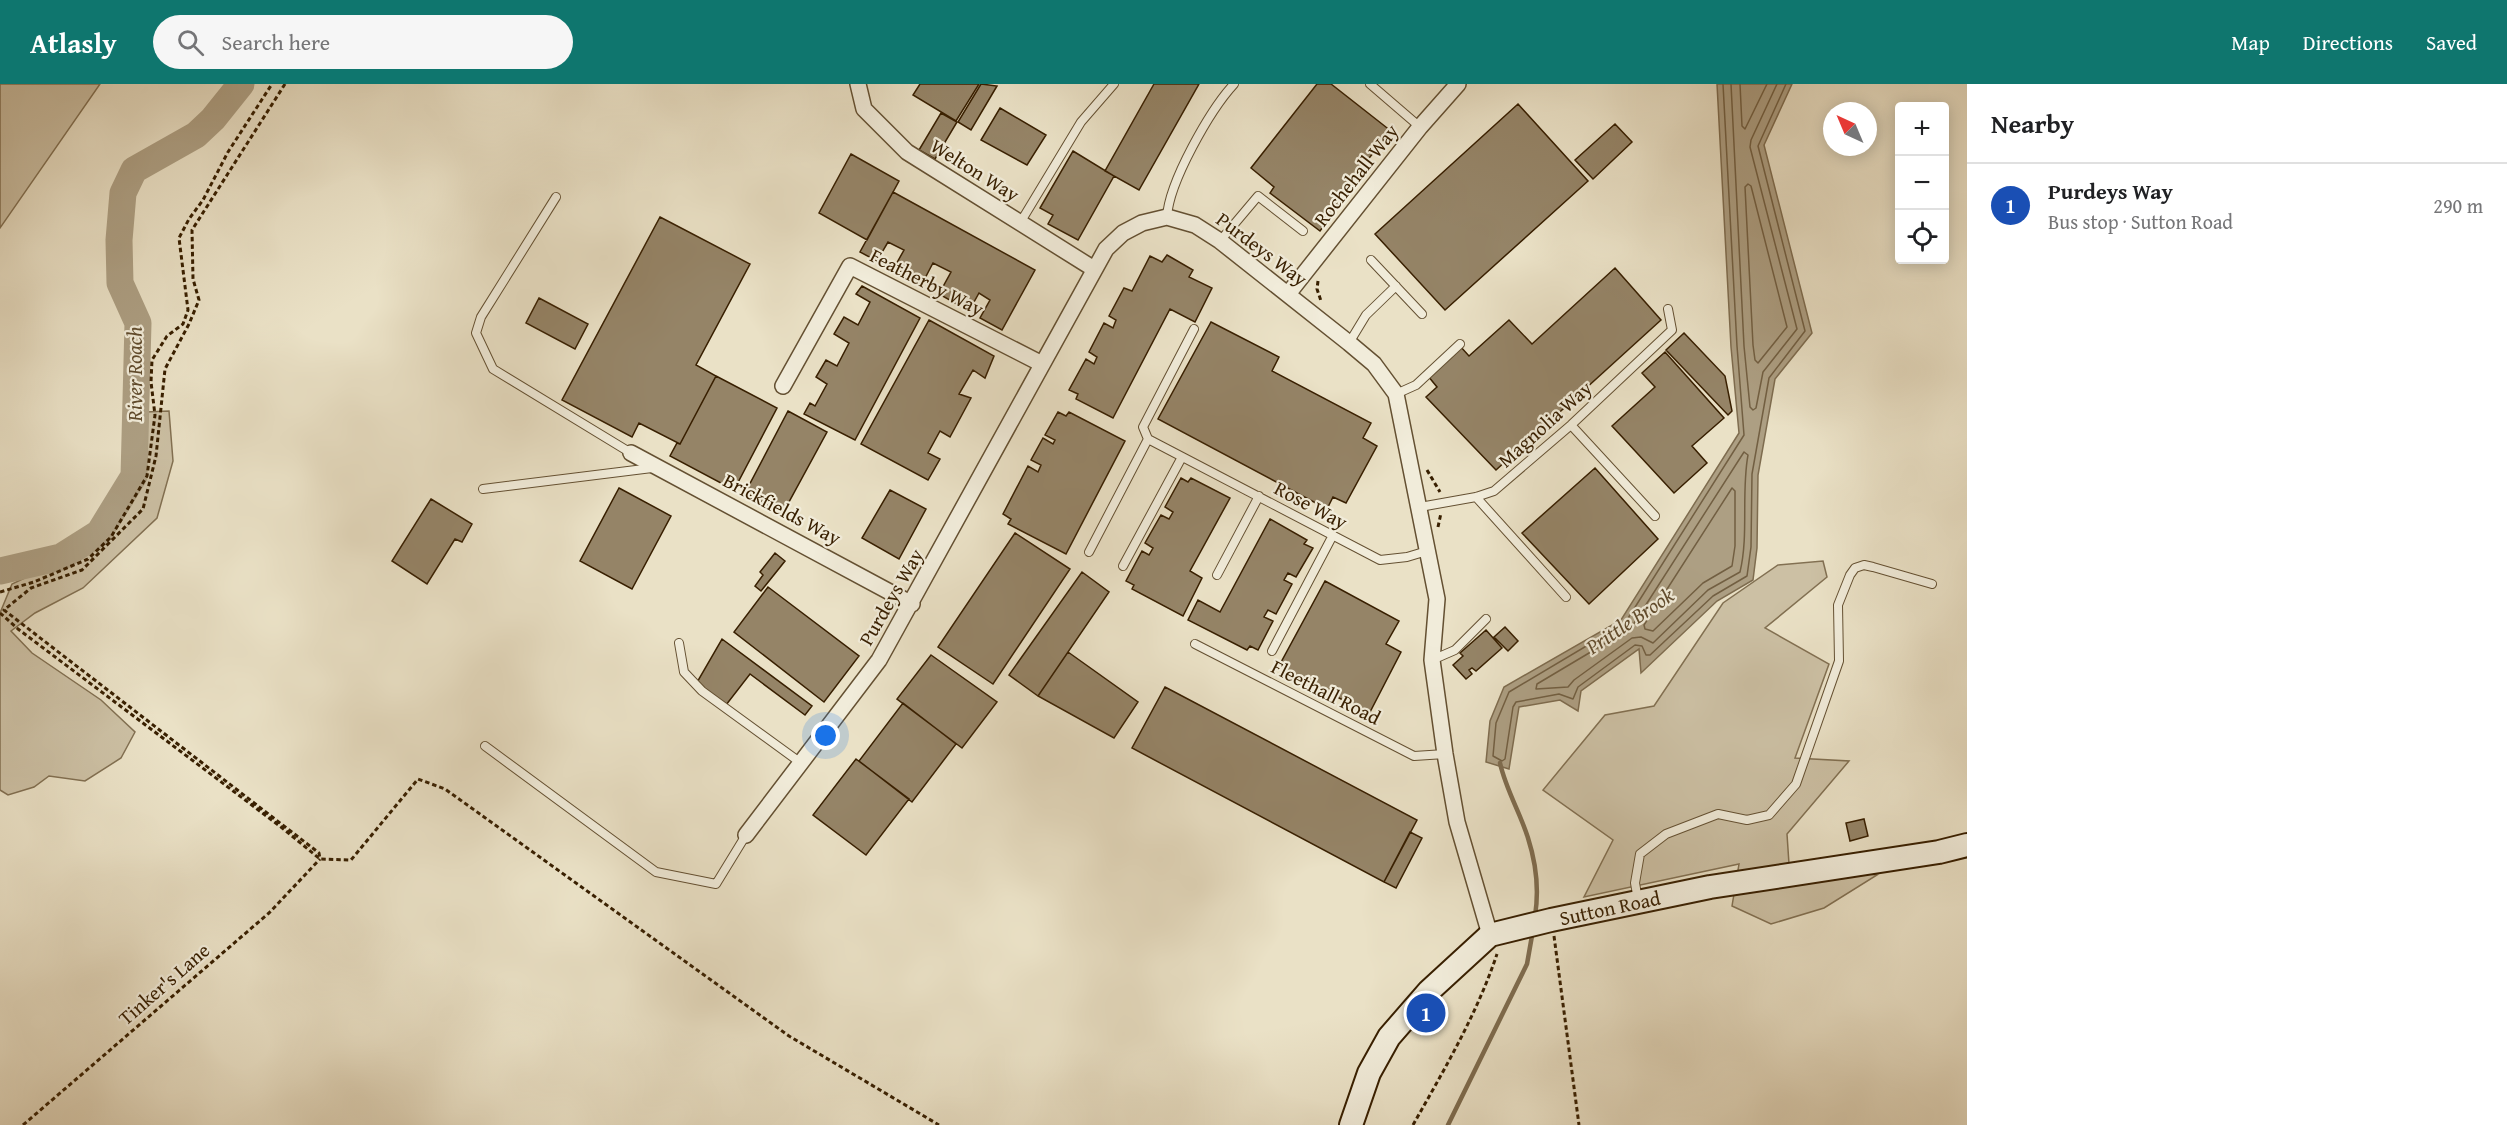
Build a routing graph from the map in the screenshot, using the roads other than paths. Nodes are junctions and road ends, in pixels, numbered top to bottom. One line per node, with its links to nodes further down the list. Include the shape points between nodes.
1 (858, 84): 9 (street, Welton Way, via 864,109 907,152)
2 (1114, 84): 9 (lane, via 1081,122)
3 (1234, 84): 8 (lane, via 1221,98 1183,168 1168,202)
4 (1370, 84): 6 (lane)
5 (1458, 84): 6 (street, Rochehall Way)
6 (1420, 127): 15 (street, Rochehall Way)
7 (556, 197): 26 (lane, via 481,316 476,333 493,369)
8 (1167, 217): 11 (street, Purdeys Way, via 1195,225); 13 (street, Purdeys Way, via 1123,233 1106,249)
9 (1020, 223): 13 (street, Welton Way)
10 (1303, 231): 11 (lane, via 1258,196)
11 (1220, 241): 15 (street, Purdeys Way)
12 (1371, 260): 14 (lane)
13 (1094, 269): 21 (street, Purdeys Way)
14 (1396, 286): 17 (lane); 19 (lane, via 1366,315)
15 (1288, 294): 19 (street, Purdeys Way)
16 (1668, 309): 24 (lane, Magnolia Way, via 1672,330)
17 (1422, 314)
18 (1194, 329): 25 (lane, via 1143,427)
19 (1349, 343): 23 (street, Purdeys Way, via 1374,364)
20 (1460, 344): 23 (lane, via 1416,385)
21 (1042, 364): 22 (street, Featherby Way, via 850,266); 41 (street, Purdeys Way)
22 (783, 386)
23 (1396, 394): 32 (street, Purdeys Way)
24 (1571, 425): 31 (lane, Magnolia Way, via 1494,491); 33 (lane)
25 (1148, 439): 27 (lane, Rose Way); 36 (lane)
26 (631, 453): 28 (street, Brickfields Way)
27 (1182, 457): 30 (lane, Rose Way); 37 (lane)
28 (659, 467): 29 (lane); 41 (street, Brickfields Way)
29 (483, 489)
30 (1259, 496): 34 (lane, Rose Way); 38 (lane)
31 (1476, 497): 32 (lane, Magnolia Way); 40 (lane)
32 (1420, 507): 35 (street, Purdeys Way)
33 (1655, 516)
34 (1333, 535): 35 (lane, Rose Way, via 1380,560); 45 (lane)
35 (1429, 550): 46 (street, Purdeys Way, via 1437,599)
36 (1089, 552)
37 (1123, 566)
38 (1217, 574)
39 (1932, 584): 52 (lane, via 1864,565 1855,568 1838,605 1839,661 1796,784 1769,815 1747,820 1718,814 1666,834 1640,854 1635,883)
40 (1566, 597)
41 (912, 604): 49 (street, Purdeys Way, via 879,660)
42 (1486, 619): 46 (lane, via 1455,650)
43 (679, 643): 49 (lane, via 684,672 702,691)
44 (1195, 644): 48 (lane, Fleethall Road, via 1414,756)
45 (1272, 651)
46 (1432, 660): 48 (street, Purdeys Way)
47 (485, 746): 50 (lane, via 656,872 716,885)
48 (1445, 754): 53 (street, Purdeys Way, via 1457,822)
49 (801, 763): 50 (street, Purdeys Way)
50 (746, 835)
51 (1967, 845): 52 (street, Sutton Road)
52 (1638, 902): 53 (street, Sutton Road)
53 (1502, 932): 54 (street, via 1429,991 1389,1037 1369,1073)
54 (1351, 1125)

